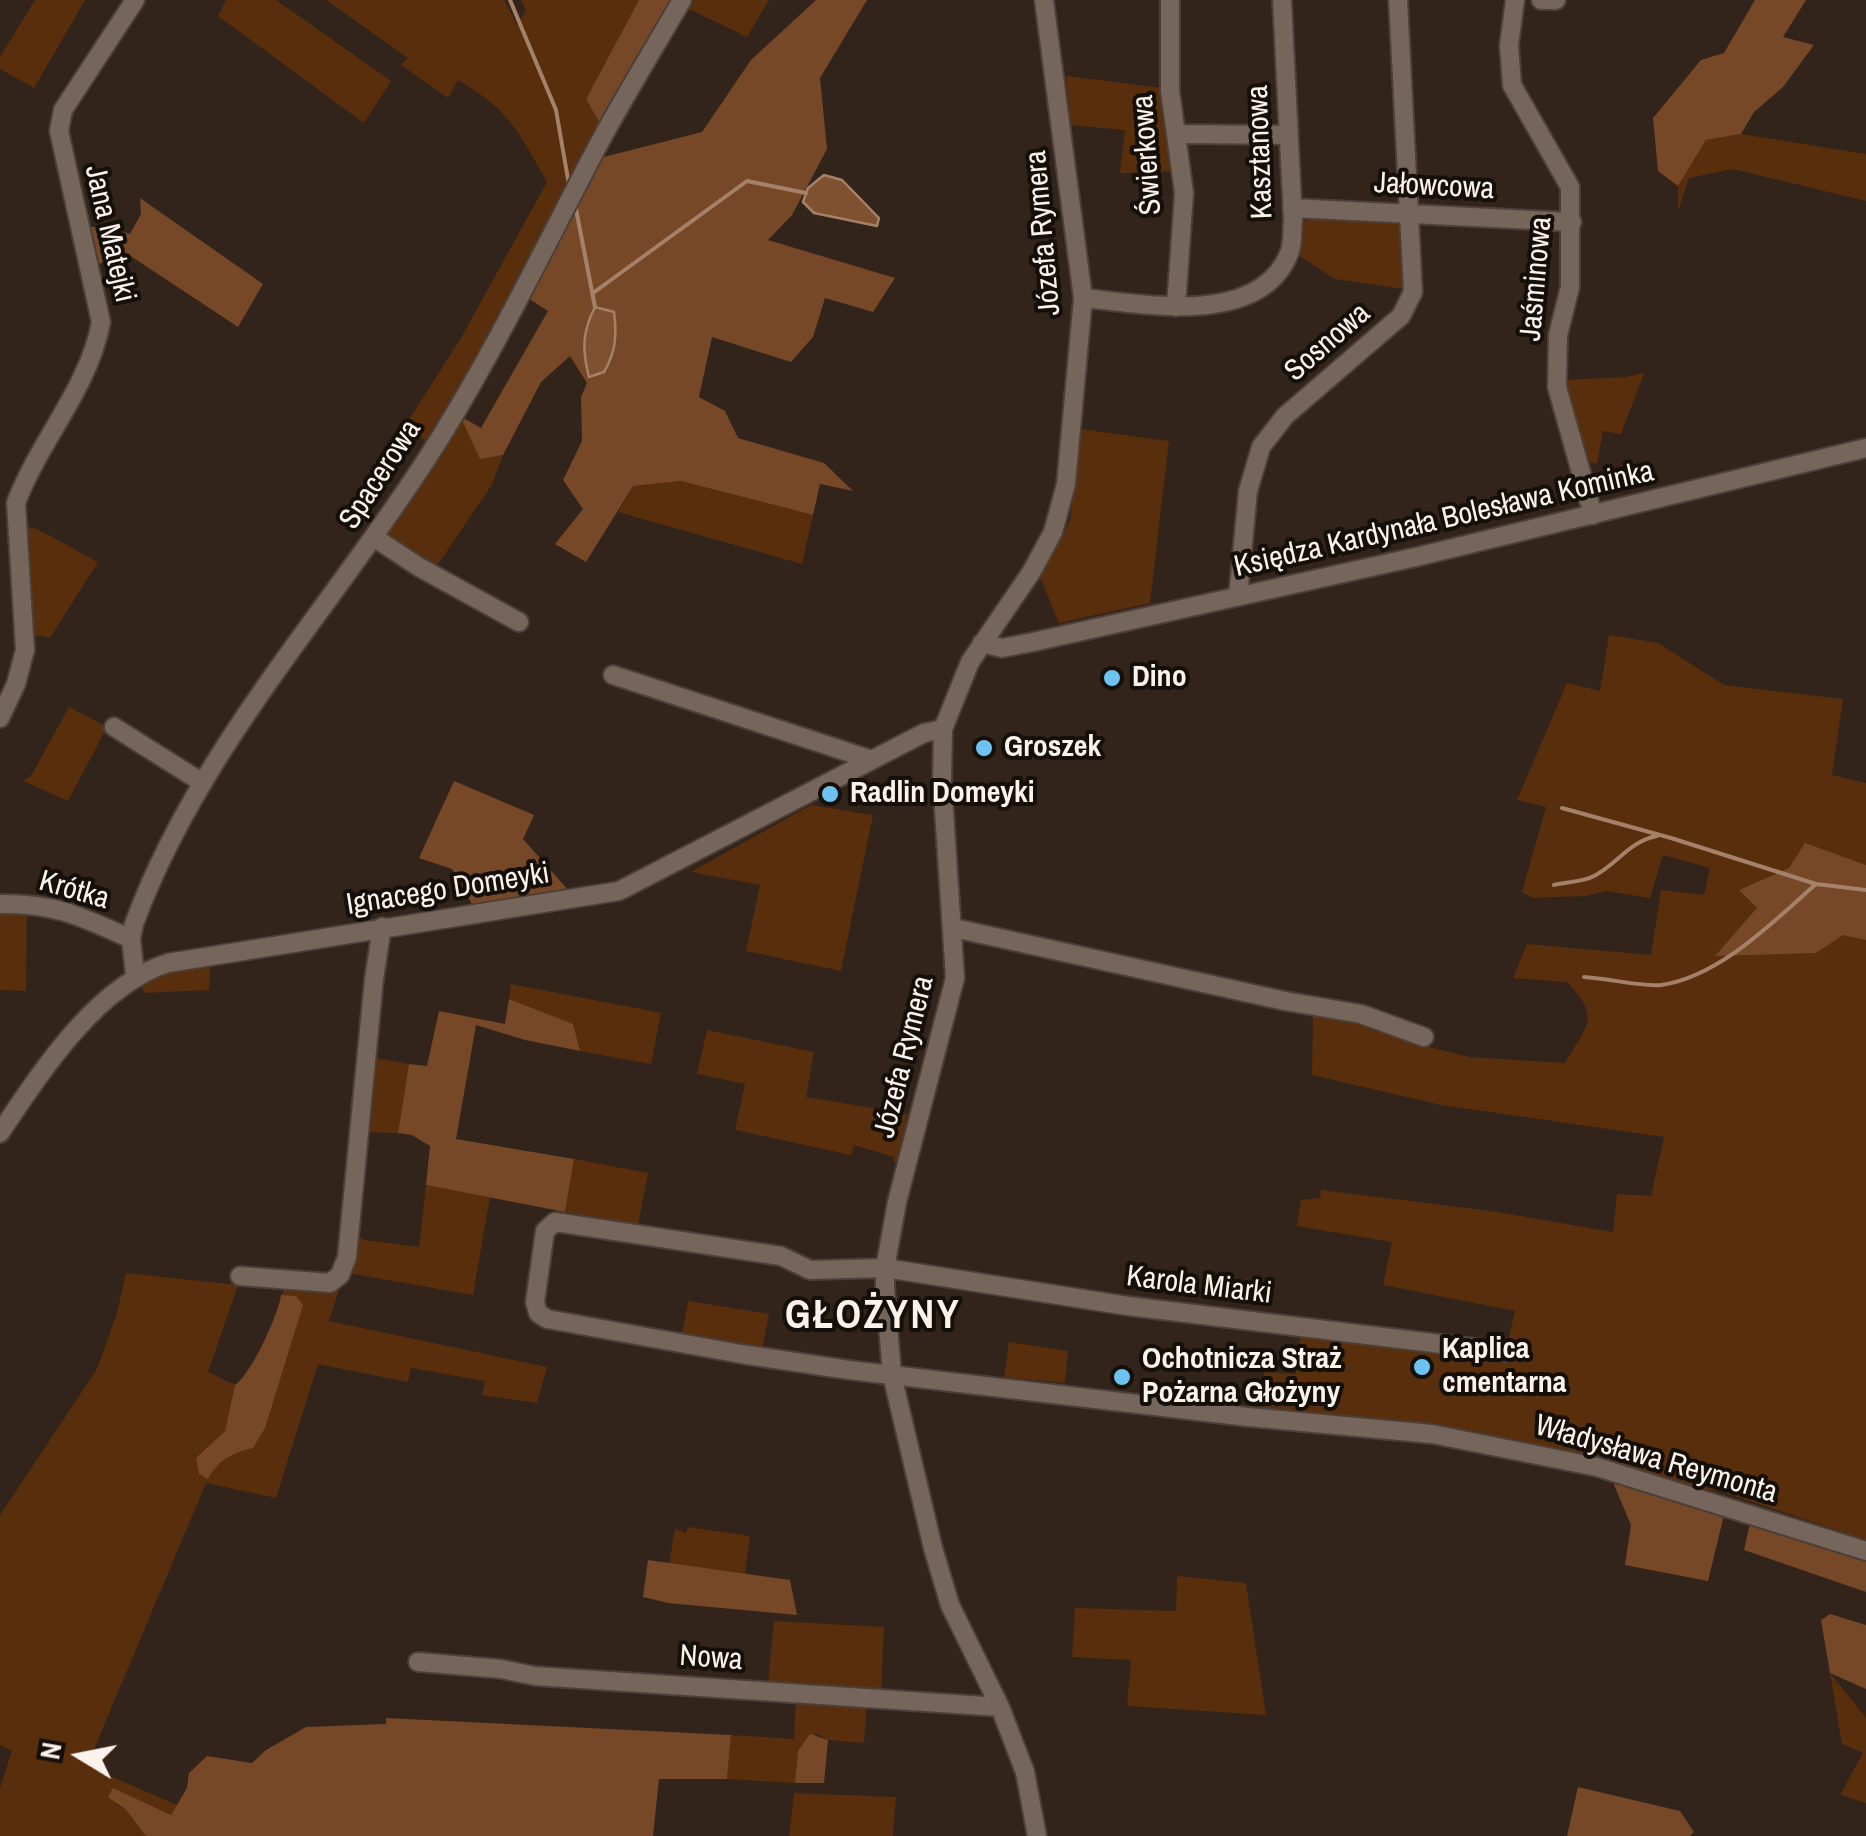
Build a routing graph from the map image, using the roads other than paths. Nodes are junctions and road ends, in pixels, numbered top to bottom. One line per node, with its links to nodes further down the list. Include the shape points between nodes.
1 (135, 0): 26 (street, Jana Matejki, via 63,110 59,131 101,322 71,399 16,503 25,650)
2 (682, 0): 19 (street, Spacerowa, via 473,382)
3 (1044, 0): 15 (street, Józefa Rymera)
4 (1170, 0): 10 (street, Świerkowa)
5 (1282, 0): 11 (street, Kasztanowa)
6 (1398, 0): 13 (street, Sosnowa)
7 (1514, 0): 14 (street, Jaśminowa, via 1512,85 1570,187)
8 (1541, 0): 9 (street)
9 (1556, 0)
10 (1177, 134): 11 (street); 16 (street, Świerkowa, via 1184,193)
11 (1288, 135): 12 (street, Kasztanowa)
12 (1292, 208): 13 (street, Jałowcowa); 16 (street, Kasztanowa, via 1290,250 1276,275 1223,304)
13 (1410, 213): 14 (street, Jałowcowa); 20 (street, Sosnowa, via 1412,292 1401,316 1284,416 1260,447 1248,491)
14 (1572, 222): 18 (street, Jaśminowa, via 1557,387)
15 (1082, 298): 16 (street, Kasztanowa); 21 (street, Józefa Rymera, via 1061,511 1032,571)
16 (1176, 307)
17 (1866, 448): 18 (street, Księdza Kardynała Bolesława Kominka)
18 (1593, 515): 20 (street, Księdza Kardynała Bolesława Kominka)
19 (374, 538): 22 (street); 30 (street, Spacerowa)
20 (1238, 596): 23 (street, Księdza Kardynała Bolesława Kominka)
21 (997, 621): 23 (street); 24 (street, Józefa Rymera)
22 (519, 622)
23 (1033, 642): 24 (street, Księdza Kardynała Bolesława Kominka, via 1002,648)
24 (982, 643): 28 (street, Józefa Rymera)
25 (614, 676): 29 (street)
26 (0, 718)
27 (114, 727): 30 (street)
28 (943, 730): 29 (street, Ignacego Domeyki); 33 (street, Józefa Rymera)
29 (872, 760): 32 (street, Ignacego Domeyki, via 619,892)
30 (203, 783): 34 (street, Spacerowa, via 144,899)
31 (0, 904): 34 (street, Krótka, via 63,910)
32 (382, 927): 35 (street, Ignacego Domeyki, via 168,962); 39 (street, via 340,1275 330,1282)
33 (954, 928): 36 (street, via 1362,1014); 38 (street, Józefa Rymera, via 955,978)
34 (132, 939): 35 (street, Spacerowa)
35 (135, 975): 37 (street, Ignacego Domeyki, via 58,1052)
36 (1424, 1037)
37 (0, 1134)
38 (885, 1268): 40 (street, Karola Miarki, via 1128,1306); 41 (street, Józefa Rymera); 41 (street, Karola Miarki, via 810,1270 781,1256 555,1222 545,1231 534,1302 547,1320)
39 (240, 1276)
40 (1507, 1352)
41 (892, 1375): 42 (street, Władysława Reymonta, via 1432,1434 1597,1467); 44 (street, Józefa Rymera, via 950,1605)
42 (1866, 1551)
43 (418, 1662): 44 (street, Nowa)
44 (1000, 1708): 45 (street, Józefa Rymera, via 1025,1772)
45 (1038, 1836)

